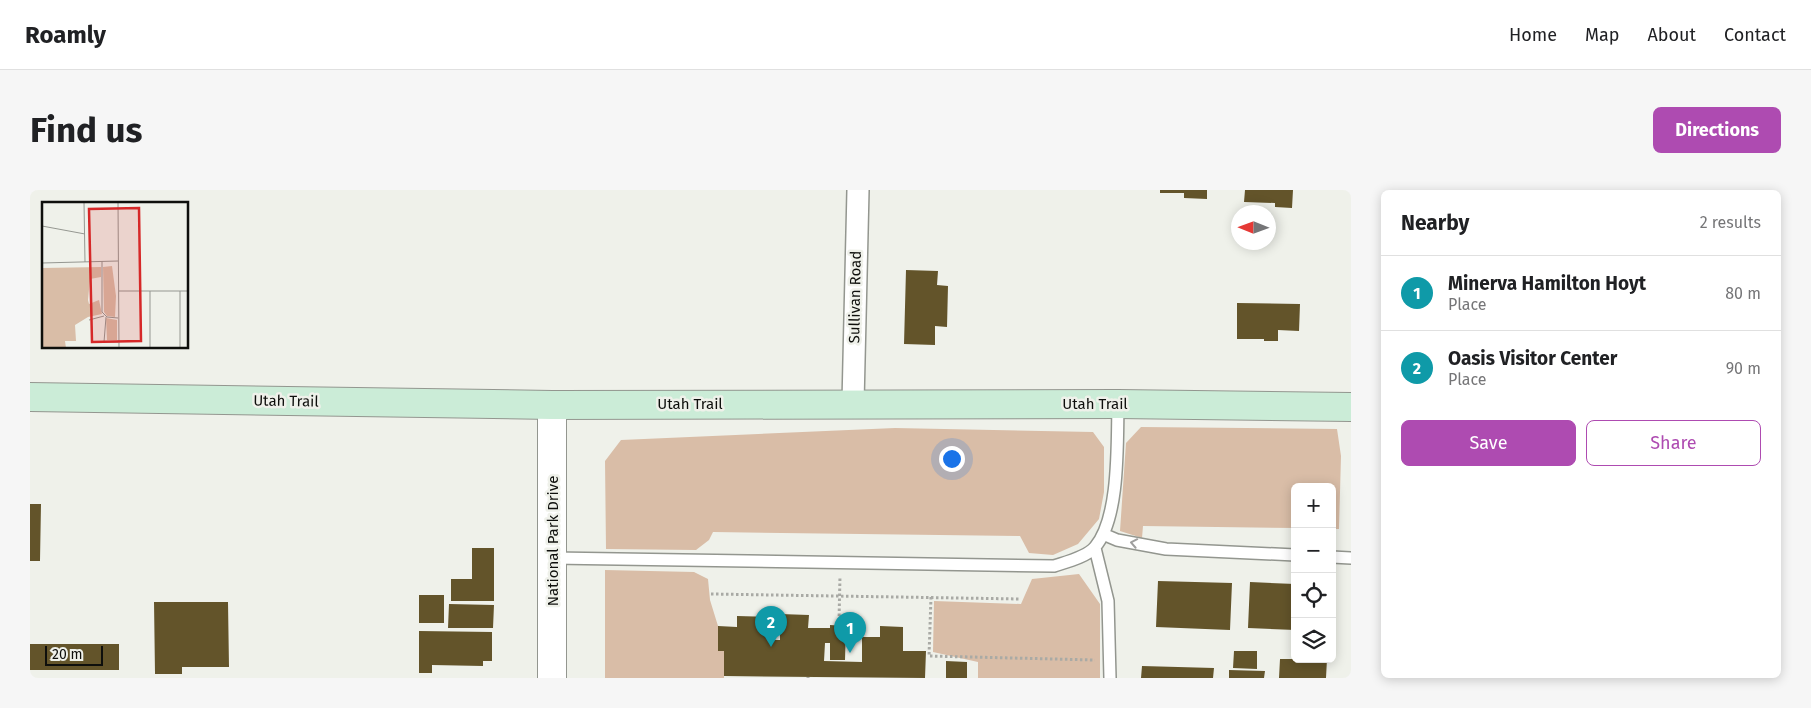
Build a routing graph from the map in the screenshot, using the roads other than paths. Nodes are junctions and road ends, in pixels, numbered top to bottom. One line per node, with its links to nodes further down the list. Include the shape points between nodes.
1 (858, 190): 3 (street, Sullivan Road)
2 (30, 397): 4 (main road, Utah Trail)
3 (853, 403): 4 (main road, Utah Trail); 5 (main road, Utah Trail)
4 (552, 404): 11 (street, National Park Drive)
5 (1118, 404): 6 (main road, Utah Trail); 7 (lane, via 1114,485 1109,522)
6 (1351, 407)
7 (1103, 534): 8 (lane); 9 (lane, one-way to 7, via 1166,549 1117,540)
8 (1095, 548): 11 (lane, via 1054,566); 14 (lane, via 1108,601)
9 (1291, 555)
10 (1336, 557): 12 (lane)
11 (553, 558): 13 (street, National Park Drive)
12 (1351, 558)
13 (552, 678)
14 (1110, 678)

